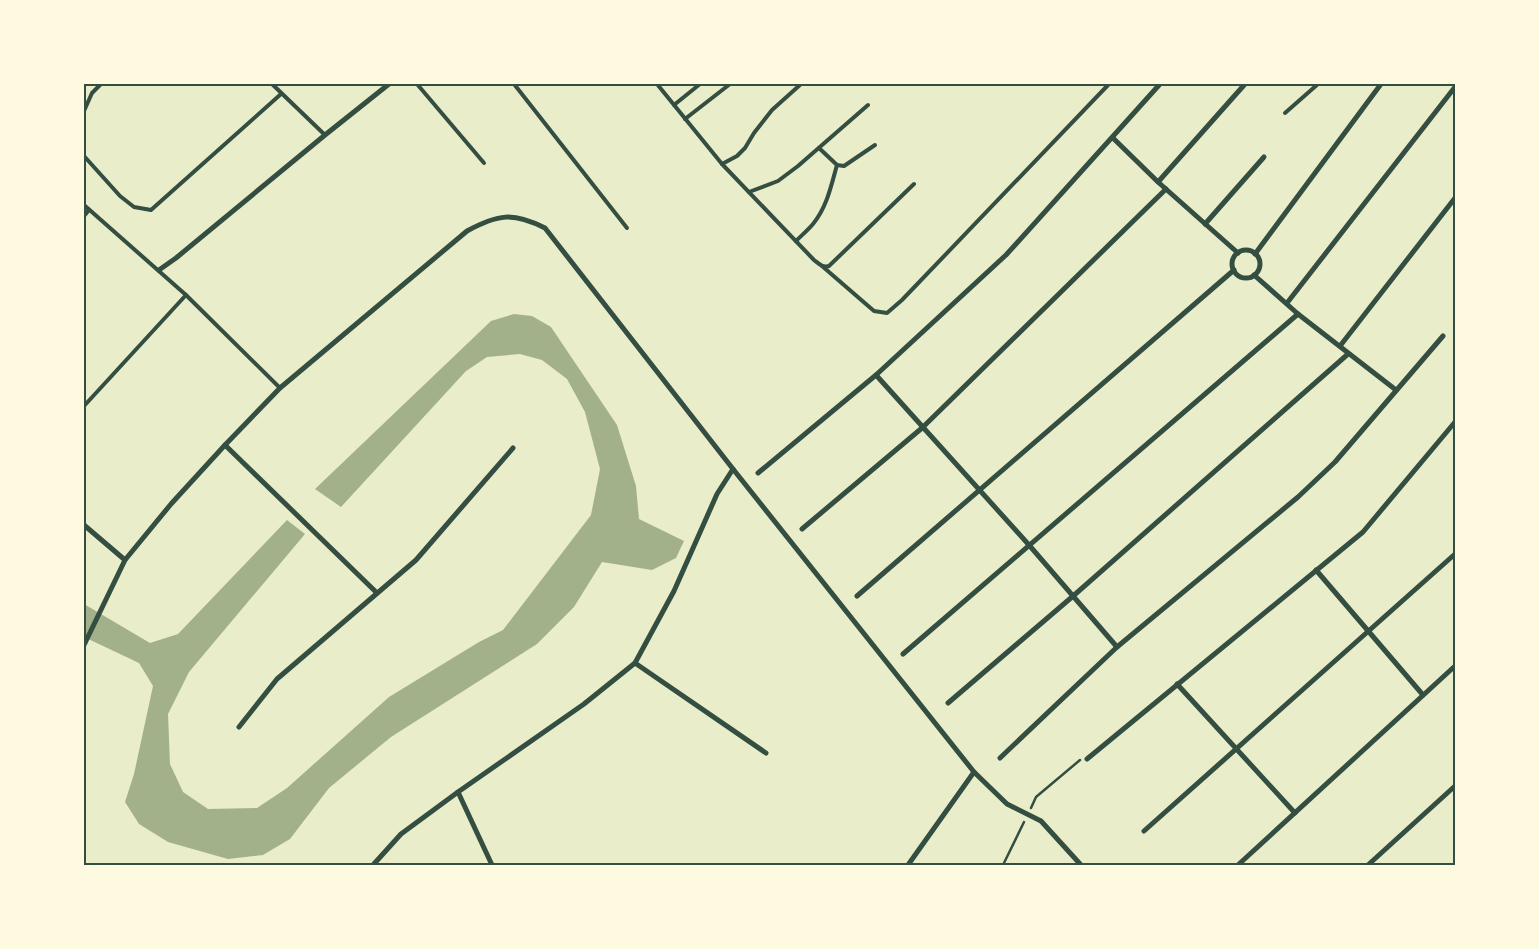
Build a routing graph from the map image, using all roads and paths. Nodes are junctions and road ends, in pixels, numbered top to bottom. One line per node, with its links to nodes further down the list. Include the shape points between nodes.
1 (101, 84): 19 (lane, via 92,93)
2 (272, 84): 16 (lane)
3 (389, 84): 22 (street)
4 (417, 84): 28 (lane)
5 (514, 84): 40 (lane)
6 (657, 84): 17 (lane)
7 (700, 84): 17 (lane)
8 (730, 84): 21 (lane)
9 (801, 84): 29 (lane, via 772,110 738,156)
10 (1109, 84): 44 (lane, via 887,313 874,311)
11 (1160, 84): 23 (street)
12 (1245, 84): 31 (street)
13 (1318, 84): 20 (lane)
14 (1379, 84): 43 (street)
15 (1455, 87): 49 (street)
16 (281, 94): 22 (lane); 26 (lane, via 151,210 134,207 120,196)
17 (674, 105): 21 (lane)
18 (868, 105): 25 (lane)
19 (84, 111)
20 (1286, 113)
21 (685, 119): 29 (lane)
22 (325, 135): 45 (street)
23 (1113, 138): 31 (street); 54 (street, via 1006,255)
24 (875, 145): 30 (lane, via 844,166)
25 (819, 148): 30 (lane); 34 (lane, via 778,181)
26 (84, 156)
27 (1264, 158): 39 (street)
28 (484, 163)
29 (722, 164): 34 (lane)
30 (837, 166): 41 (lane, via 820,213)
31 (1158, 182): 33 (street)
32 (914, 184): 44 (lane, via 830,266)
33 (1166, 189): 39 (street); 59 (street)
34 (749, 192): 41 (lane)
35 (1455, 198): 52 (street)
36 (84, 205): 37 (lane)
37 (89, 210): 38 (lane); 45 (lane)
38 (84, 216)
39 (1205, 224): 42 (street)
40 (627, 228)
41 (796, 241): 44 (lane)
42 (1238, 253): 43 (street, via 1246,250); 46 (street, via 1232,261)
43 (1255, 254): 47 (street, via 1259,267)
44 (822, 266)
45 (160, 270): 48 (lane)
46 (1234, 270): 47 (street, via 1240,277); 64 (street)
47 (1254, 275): 49 (street)
48 (186, 295): 55 (lane); 57 (lane)
49 (1287, 304): 50 (street)
50 (1298, 314): 52 (street); 67 (street)
51 (1443, 336): 56 (street)
52 (1340, 346): 53 (street)
53 (1348, 354): 56 (street); 73 (street)
54 (876, 375): 59 (street); 63 (street)
55 (280, 388): 60 (street); 62 (street, via 467,231 496,218 527,219 545,228)
56 (1396, 390): 76 (street, via 1335,462 1298,497)
57 (84, 406)
58 (1455, 422): 70 (street, via 1363,532)
59 (922, 428): 64 (street); 66 (street)
60 (225, 445): 69 (street); 71 (street)
61 (513, 448): 71 (street, via 416,560)
62 (734, 469): 78 (street, via 717,494 674,591); 88 (street)
63 (758, 473)
64 (979, 491): 67 (street); 72 (street)
65 (84, 524): 69 (street)
66 (802, 529)
67 (1029, 545): 73 (street); 77 (street)
68 (1455, 554): 74 (street)
69 (125, 560): 75 (street)
70 (1316, 570): 74 (street); 80 (street)
71 (377, 594): 83 (street, via 277,679)
72 (857, 596)
73 (1072, 597): 76 (street); 82 (street)
74 (1368, 631): 81 (street); 84 (street)
75 (84, 645)
76 (1117, 647): 86 (street)
77 (903, 654)
78 (635, 663): 85 (street); 90 (street, via 584,704)
79 (1455, 666): 81 (street)
80 (1177, 684): 84 (street); 87 (street)
81 (1423, 695): 91 (street)
82 (948, 702)
83 (239, 727)
84 (1236, 749): 91 (street); 92 (street)
85 (766, 753)
86 (1000, 758)
87 (1087, 759)
88 (974, 772): 95 (street); 96 (street, via 1007,804 1041,821)
89 (1455, 786): 98 (street)
90 (458, 792): 93 (street, via 401,834); 94 (street)
91 (1295, 813): 97 (street)
92 (1144, 831)
93 (372, 865)
94 (492, 865)
95 (908, 865)
96 (1081, 865)
97 (1238, 865)
98 (1368, 865)

